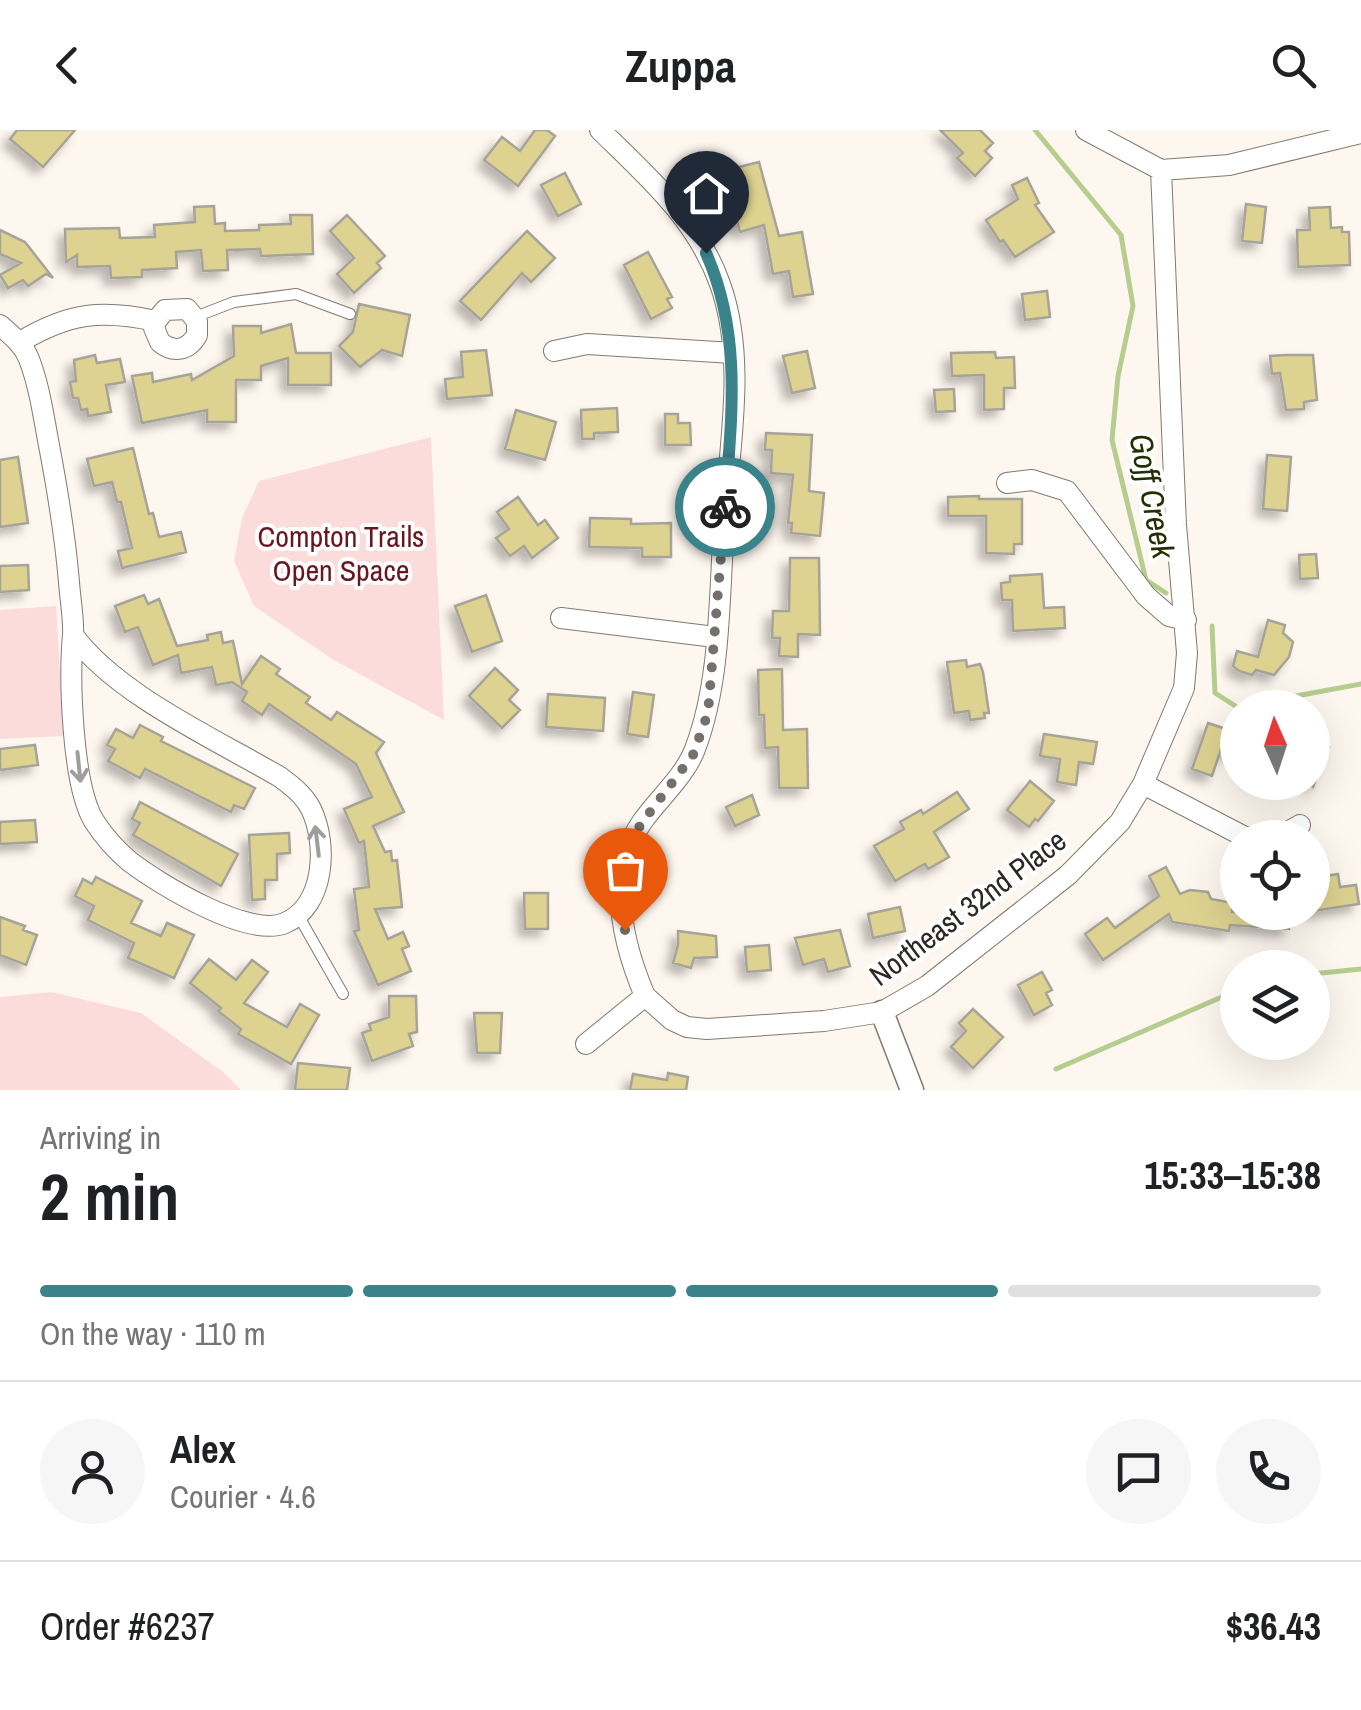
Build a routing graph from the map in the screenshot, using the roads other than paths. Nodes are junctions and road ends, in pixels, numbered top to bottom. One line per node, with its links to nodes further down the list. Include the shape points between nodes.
1 (600, 130): 11 (street, via 687,221 721,286)
2 (1086, 130): 4 (street)
3 (1361, 133): 4 (street, via 1229,165)
4 (1161, 170): 14 (street, Northeast 32nd Place)
5 (350, 314): 6 (lane, via 296,294 234,302)
6 (194, 317): 7 (street, via 172,307); 7 (street, via 197,336 180,350 160,342)
7 (156, 321): 9 (street, via 73,316)
8 (0, 326): 9 (street)
9 (20, 342): 15 (street, via 38,388 55,475)
10 (554, 351): 11 (street, via 587,344)
11 (733, 353): 16 (street)
12 (1007, 482): 14 (street, via 1032,480 1068,491 1146,596)
13 (561, 618): 16 (street)
14 (1186, 620): 19 (street, Northeast 32nd Place, via 1184,688)
15 (73, 635): 17 (street); 18 (street)
16 (715, 637): 23 (street, via 708,713 693,755 641,824 620,872 625,930)
17 (117, 681): 18 (street, via 93,684); 21 (street, one-way to 17, via 317,886 320,864 312,810 300,793)
18 (75, 710): 21 (street, one-way to 21, via 83,793 93,819 127,860 235,921 263,928)
19 (1143, 784): 20 (street); 24 (street, Northeast 32nd Place, via 1120,822 1068,876 927,986)
20 (1220, 823)
21 (298, 915): 22 (lane)
22 (343, 994)
23 (646, 996): 24 (street, Northeast 32nd Place, via 672,1020 707,1029); 25 (street)
24 (882, 1012): 26 (street)
25 (586, 1044)
26 (912, 1090)

